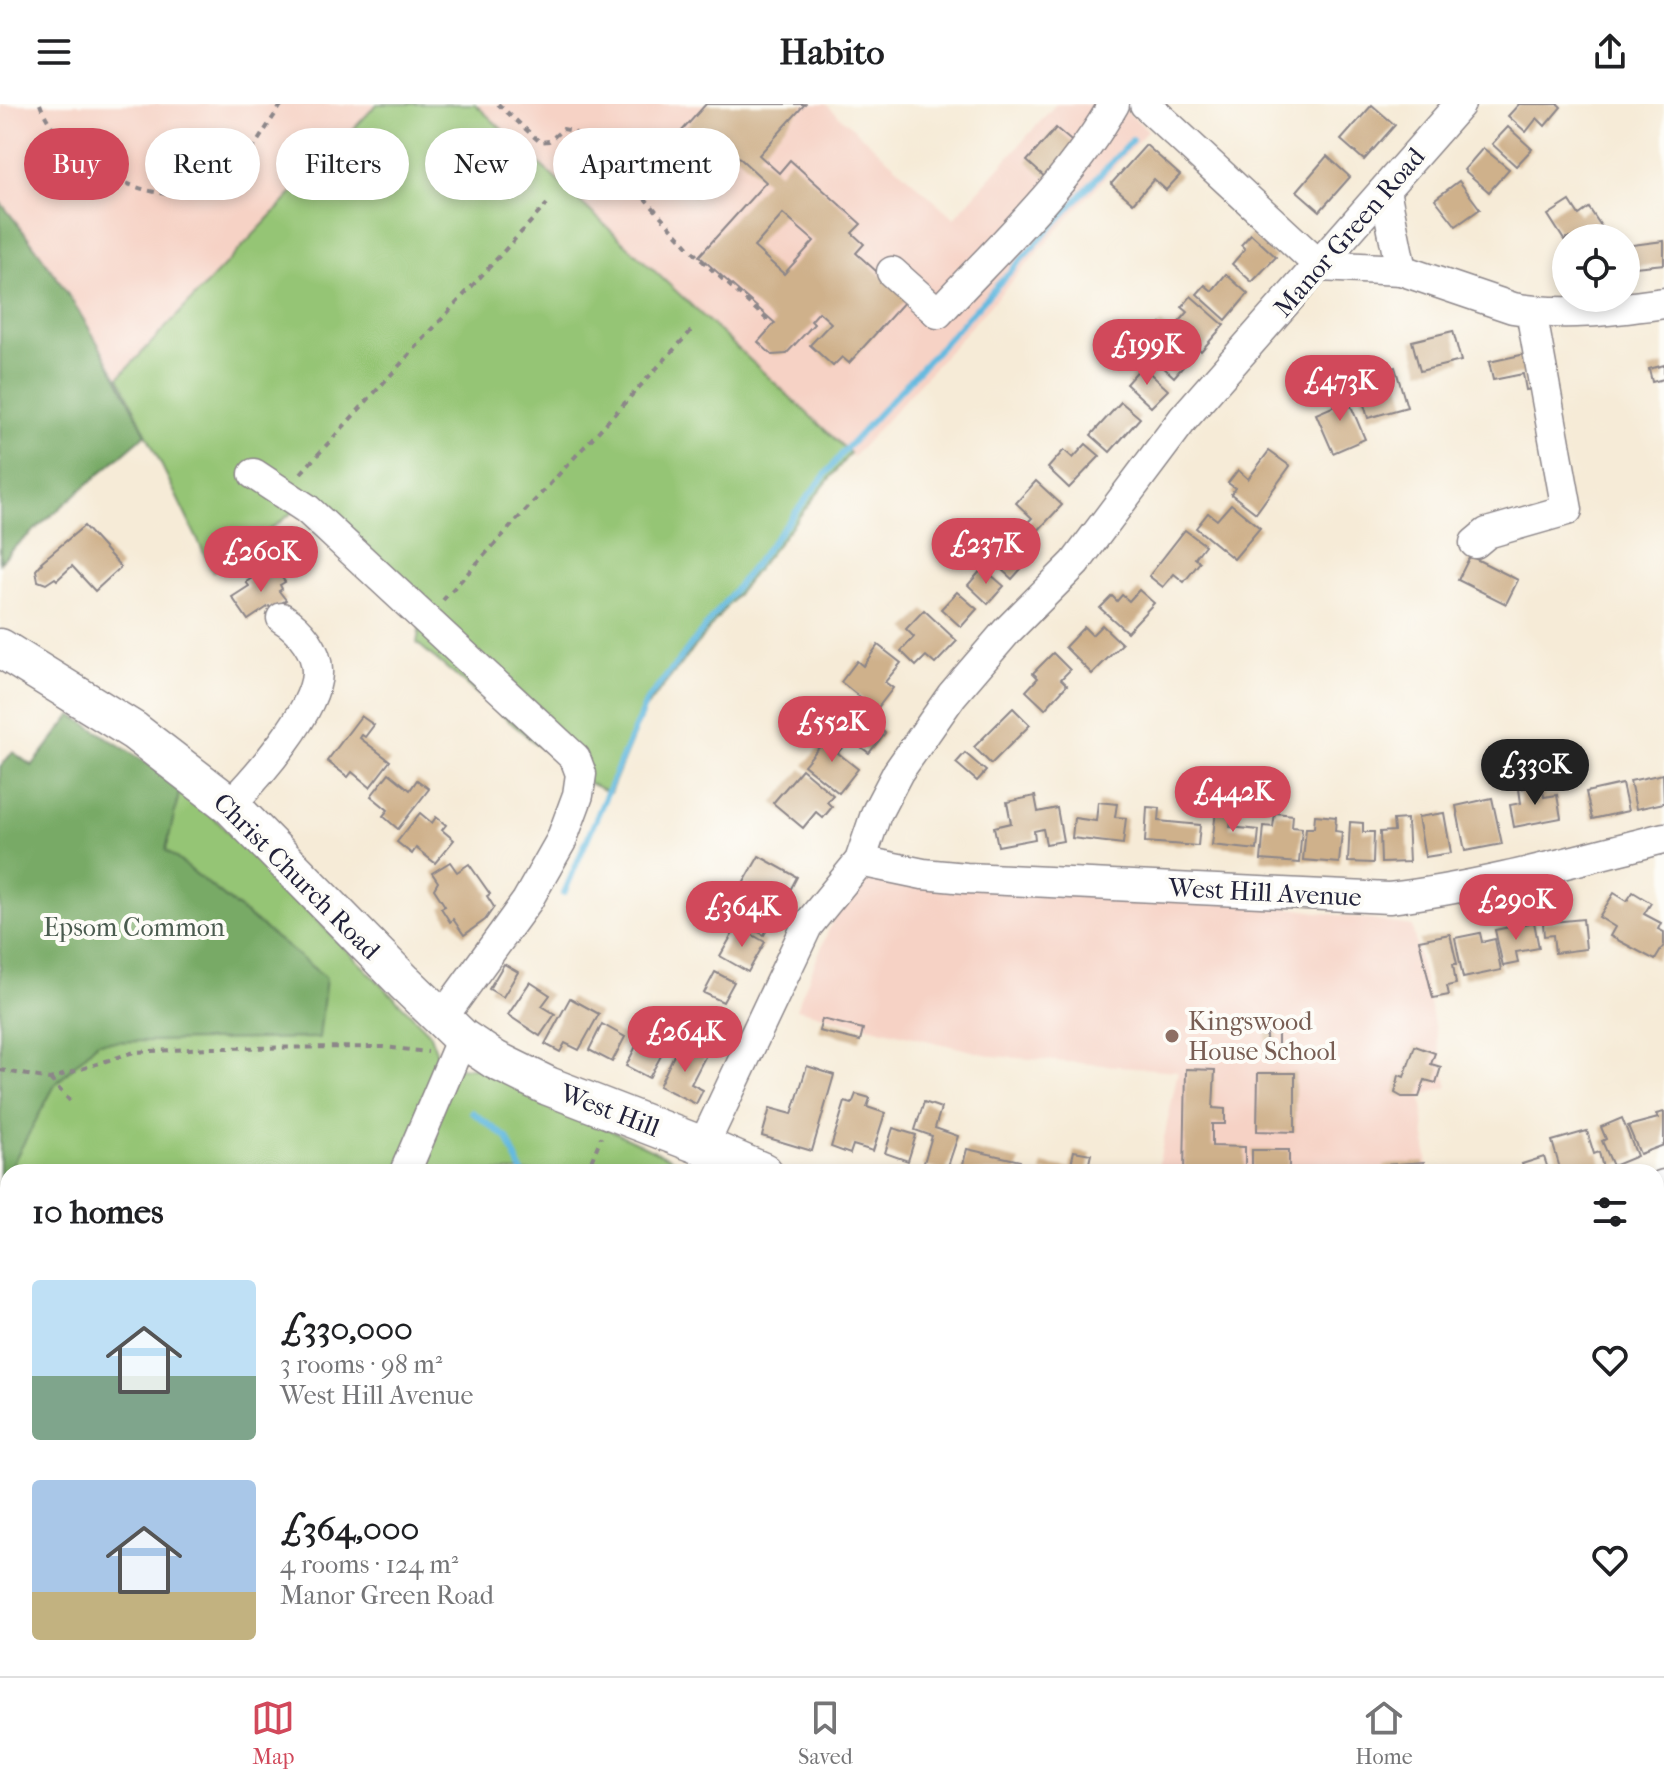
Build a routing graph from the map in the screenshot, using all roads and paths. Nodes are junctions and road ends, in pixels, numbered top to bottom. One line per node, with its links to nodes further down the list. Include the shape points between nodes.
1 (40, 104): 2 (path, via 60,138 90,165 148,190 184,195 229,178)
2 (282, 104)
3 (498, 104): 14 (path, via 540,142 563,129 573,131)
4 (1114, 104): 11 (street, via 1074,166 938,313)
5 (1145, 104): 9 (street)
6 (1460, 104): 7 (street, Manor Green Road)
7 (1385, 190): 9 (street, Manor Green Road); 10 (street)
8 (547, 204): 17 (path)
9 (1320, 266): 10 (street); 24 (street, Manor Green Road, via 1183,419 1075,563 952,695 898,772)
10 (1401, 270): 13 (street)
11 (892, 272)
12 (1664, 303): 13 (street, via 1592,313)
13 (1531, 311): 18 (street, via 1567,510 1487,533)
14 (773, 325)
15 (691, 331): 20 (path)
16 (254, 474): 17 (street)
17 (283, 493): 20 (street)
18 (1475, 543)
19 (282, 618): 22 (street, via 311,648 318,670 315,688 267,766)
20 (425, 619): 25 (street, via 575,758 581,774 561,841)
21 (0, 648): 22 (main road, Christ Church Road, via 134,731)
22 (230, 805): 25 (main road, Christ Church Road)
23 (1664, 838): 24 (street, West Hill Avenue, via 1545,869 1389,898 966,878)
24 (860, 861): 30 (street, Manor Green Road, via 807,926)
25 (453, 1037): 27 (path, via 384,1047 134,1052); 30 (main road, West Hill, via 548,1086); 31 (street)
26 (2, 1070): 27 (path)
27 (50, 1079): 28 (path)
28 (70, 1101)
29 (601, 1136): 32 (path)
30 (703, 1146): 33 (main road, West Hill)
31 (408, 1164)
32 (590, 1164)
33 (745, 1164)

